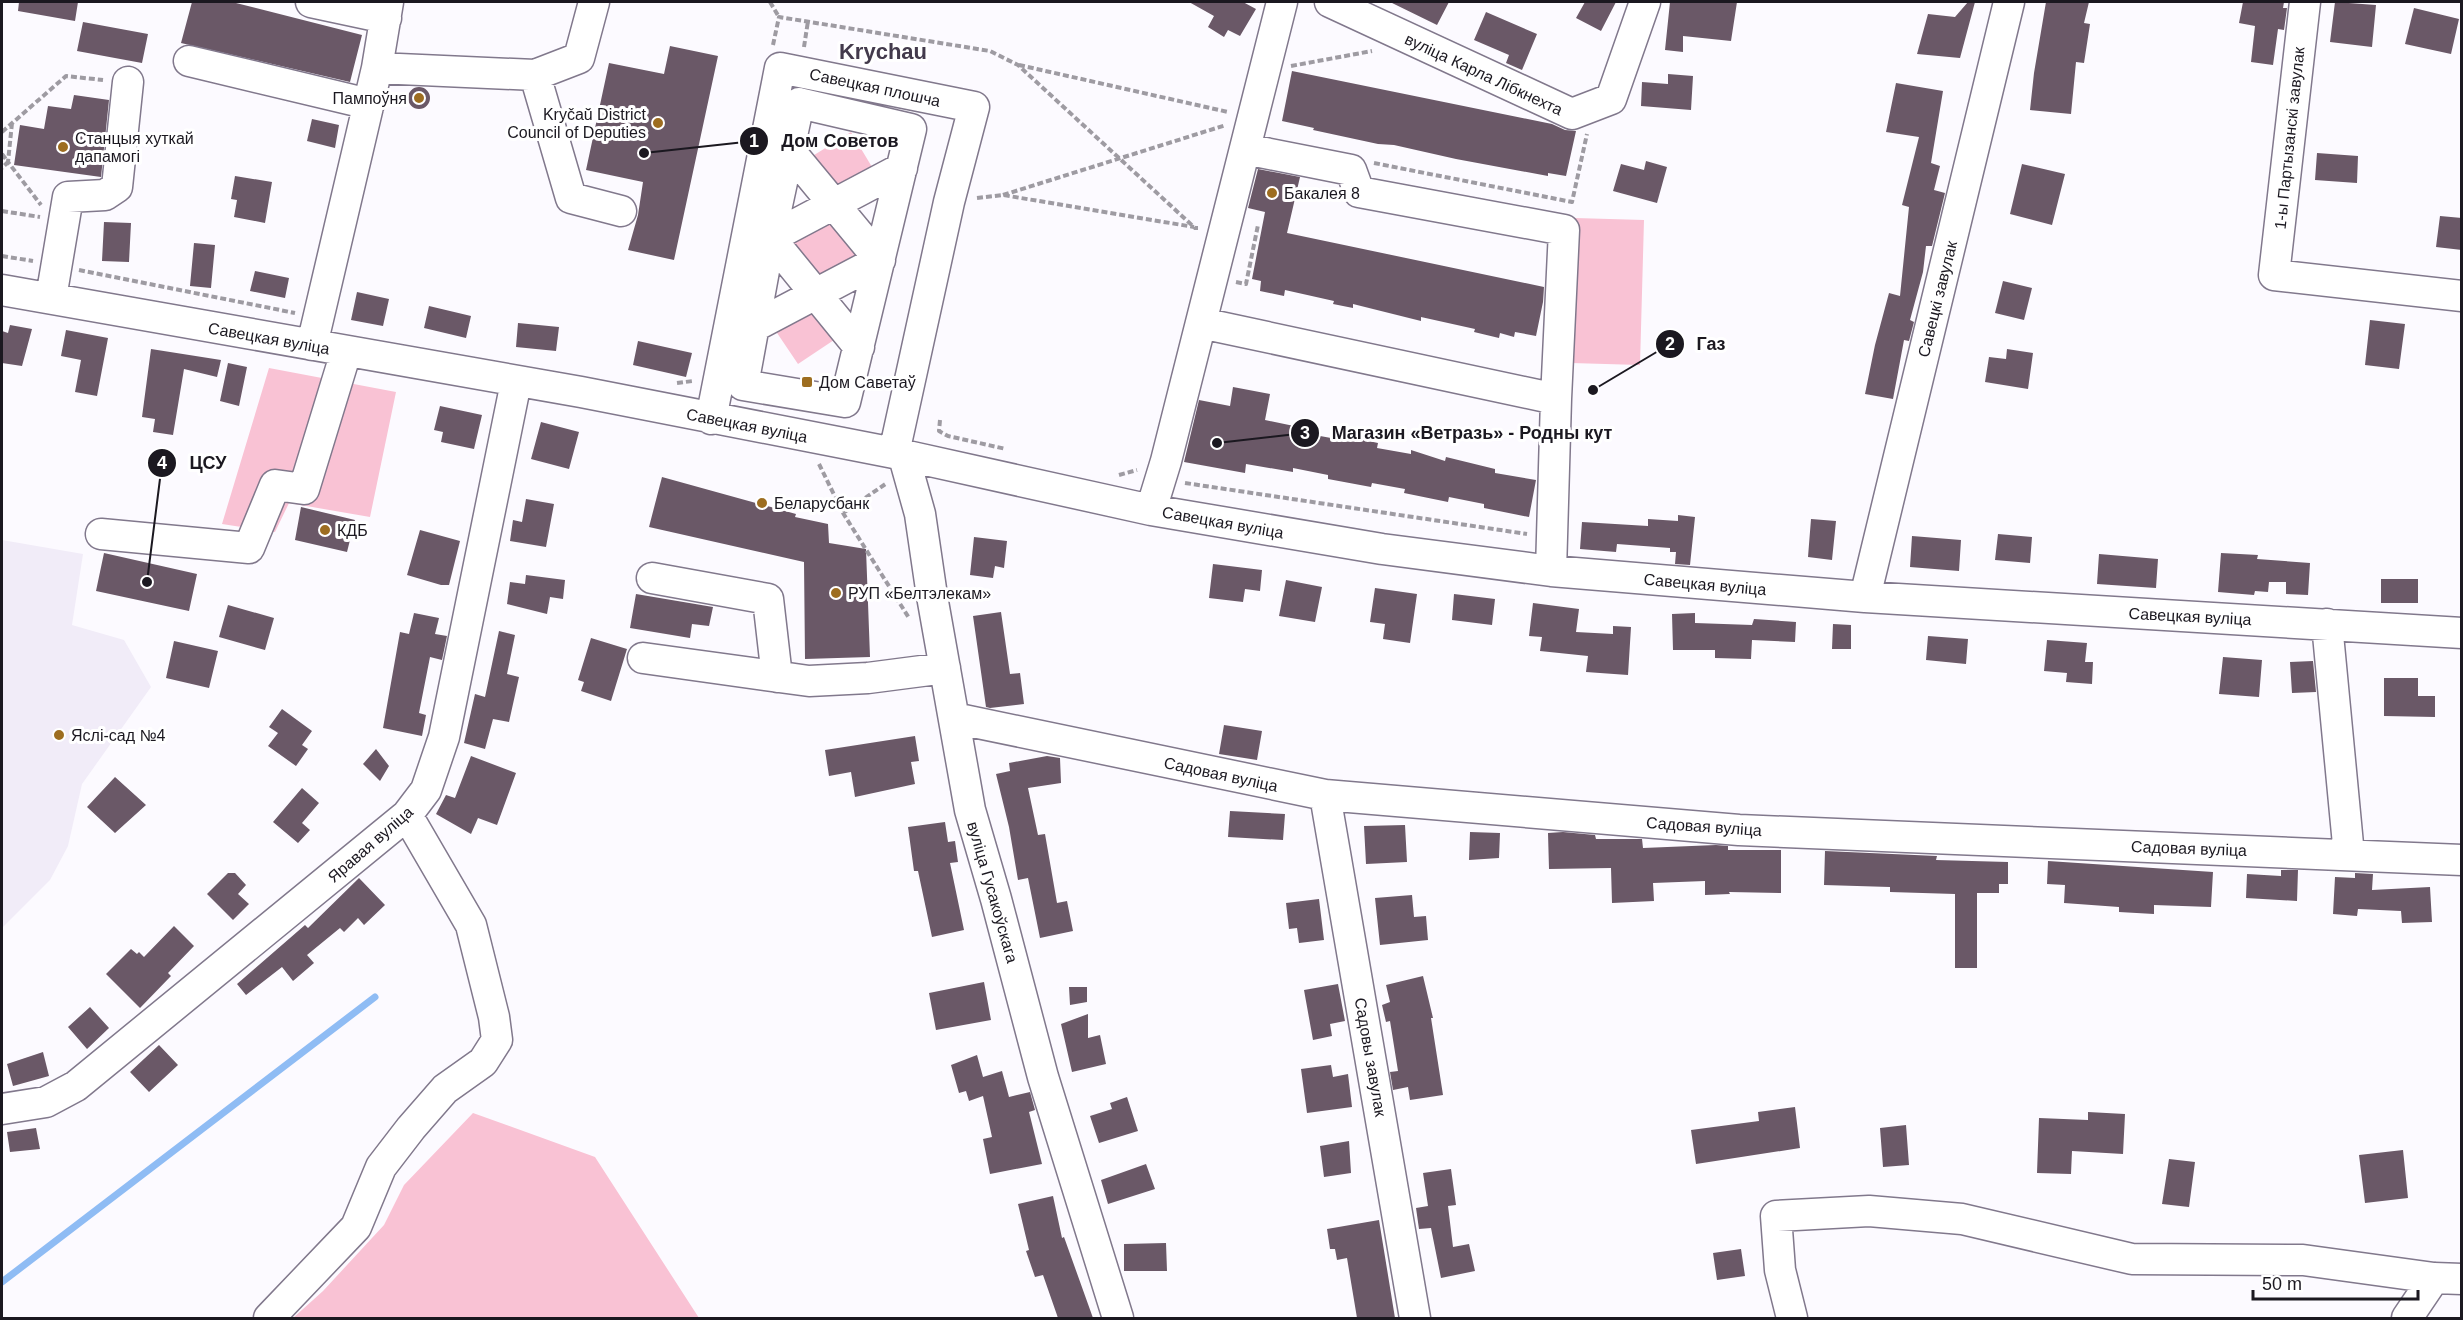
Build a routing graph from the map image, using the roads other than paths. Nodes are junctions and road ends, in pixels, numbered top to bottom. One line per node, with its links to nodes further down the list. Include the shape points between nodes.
1 (311, 2): 8 (street)
2 (594, 2): 11 (street, via 579,58)
3 (1282, 2): 14 (street)
4 (1330, 2): 5 (street, вуліца Карла Лібкнехта, via 1572,114 1611,99)
5 (1644, 2)
6 (2009, 2): 38 (street, Савецкі завулак)
7 (2304, 2): 23 (street, 1-ы Партызанскі завулак, via 2274,275)
8 (387, 10): 10 (street)
9 (189, 61): 13 (street)
10 (377, 68): 11 (street); 13 (street)
11 (535, 75): 18 (street, via 571,198)
12 (128, 82): 24 (street, via 117,187 105,195 68,197 59,220)
13 (369, 104): 27 (street)
14 (1245, 149): 25 (street, via 1209,231); 31 (street, via 1357,165 1359,192 1564,230)
15 (789, 150): 16 (street, via 799,103 911,129); 17 (street); 19 (street)
16 (902, 168): 17 (street); 20 (street)
17 (834, 204): 19 (street); 20 (street)
18 (621, 211)
19 (770, 238): 22 (street); 26 (street)
20 (880, 260): 22 (street); 28 (street)
21 (2, 290): 24 (street, Савецкая вуліца)
22 (816, 294): 26 (street); 28 (street)
23 (2462, 296)
24 (51, 298): 27 (street, Савецкая вуліца)
25 (1201, 323): 31 (street); 34 (street)
26 (753, 327): 28 (street, via 743,385 845,402)
27 (316, 331): 29 (street, Савецкая вуліца)
28 (859, 347)
29 (346, 352): 30 (street, Савецкая вуліца); 35 (street, via 304,489 275,485 249,548)
30 (516, 382): 32 (street, Савецкая вуліца); 46 (street, Яравая вуліца, via 444,737 426,790)
31 (1556, 399): 36 (street)
32 (711, 419): 33 (street, Савецкая вуліца); 33 (street, Савецкая плошча, via 780,68 974,108 950,202)
33 (899, 455): 34 (street, Савецкая вуліца); 42 (street, вуліца Гусакоўскага, via 920,514)
34 (1151, 510): 36 (street, Савецкая вуліца, via 1382,549)
35 (101, 534)
36 (1551, 571): 38 (street, Савецкая вуліца)
37 (652, 578): 43 (street, via 768,599)
38 (1865, 597): 39 (street, Савецкая вуліца)
39 (2327, 624): 40 (street, Савецкая вуліца); 47 (street)
40 (2462, 633)
41 (643, 658): 43 (street)
42 (945, 668): 43 (street, via 810,681); 44 (street, вуліца Гусакоўскага)
43 (777, 676)
44 (954, 718): 45 (street, Садовая вуліца); 52 (street, вуліца Гусакоўскага, via 970,810 1043,1077)
45 (1325, 795): 47 (street, Садовая вуліца, via 1739,830); 53 (street, Садовы завулак)
46 (407, 815): 49 (street, Яравая вуліца, via 76,1086 46,1102); 51 (street, via 471,925 497,1040 483,1062 445,1089 411,1128 381,1167 356,1227)
47 (2349, 855): 48 (street, Садовая вуліца)
48 (2462, 860)
49 (2, 1109)
50 (2448, 1278): 54 (street, via 2303,1260 2132,1259 1962,1219 1869,1211 1776,1216 1780,1270); 55 (street)
51 (268, 1318)
52 (1118, 1318)
53 (1415, 1318)
54 (1792, 1318)
55 (2407, 1318)

